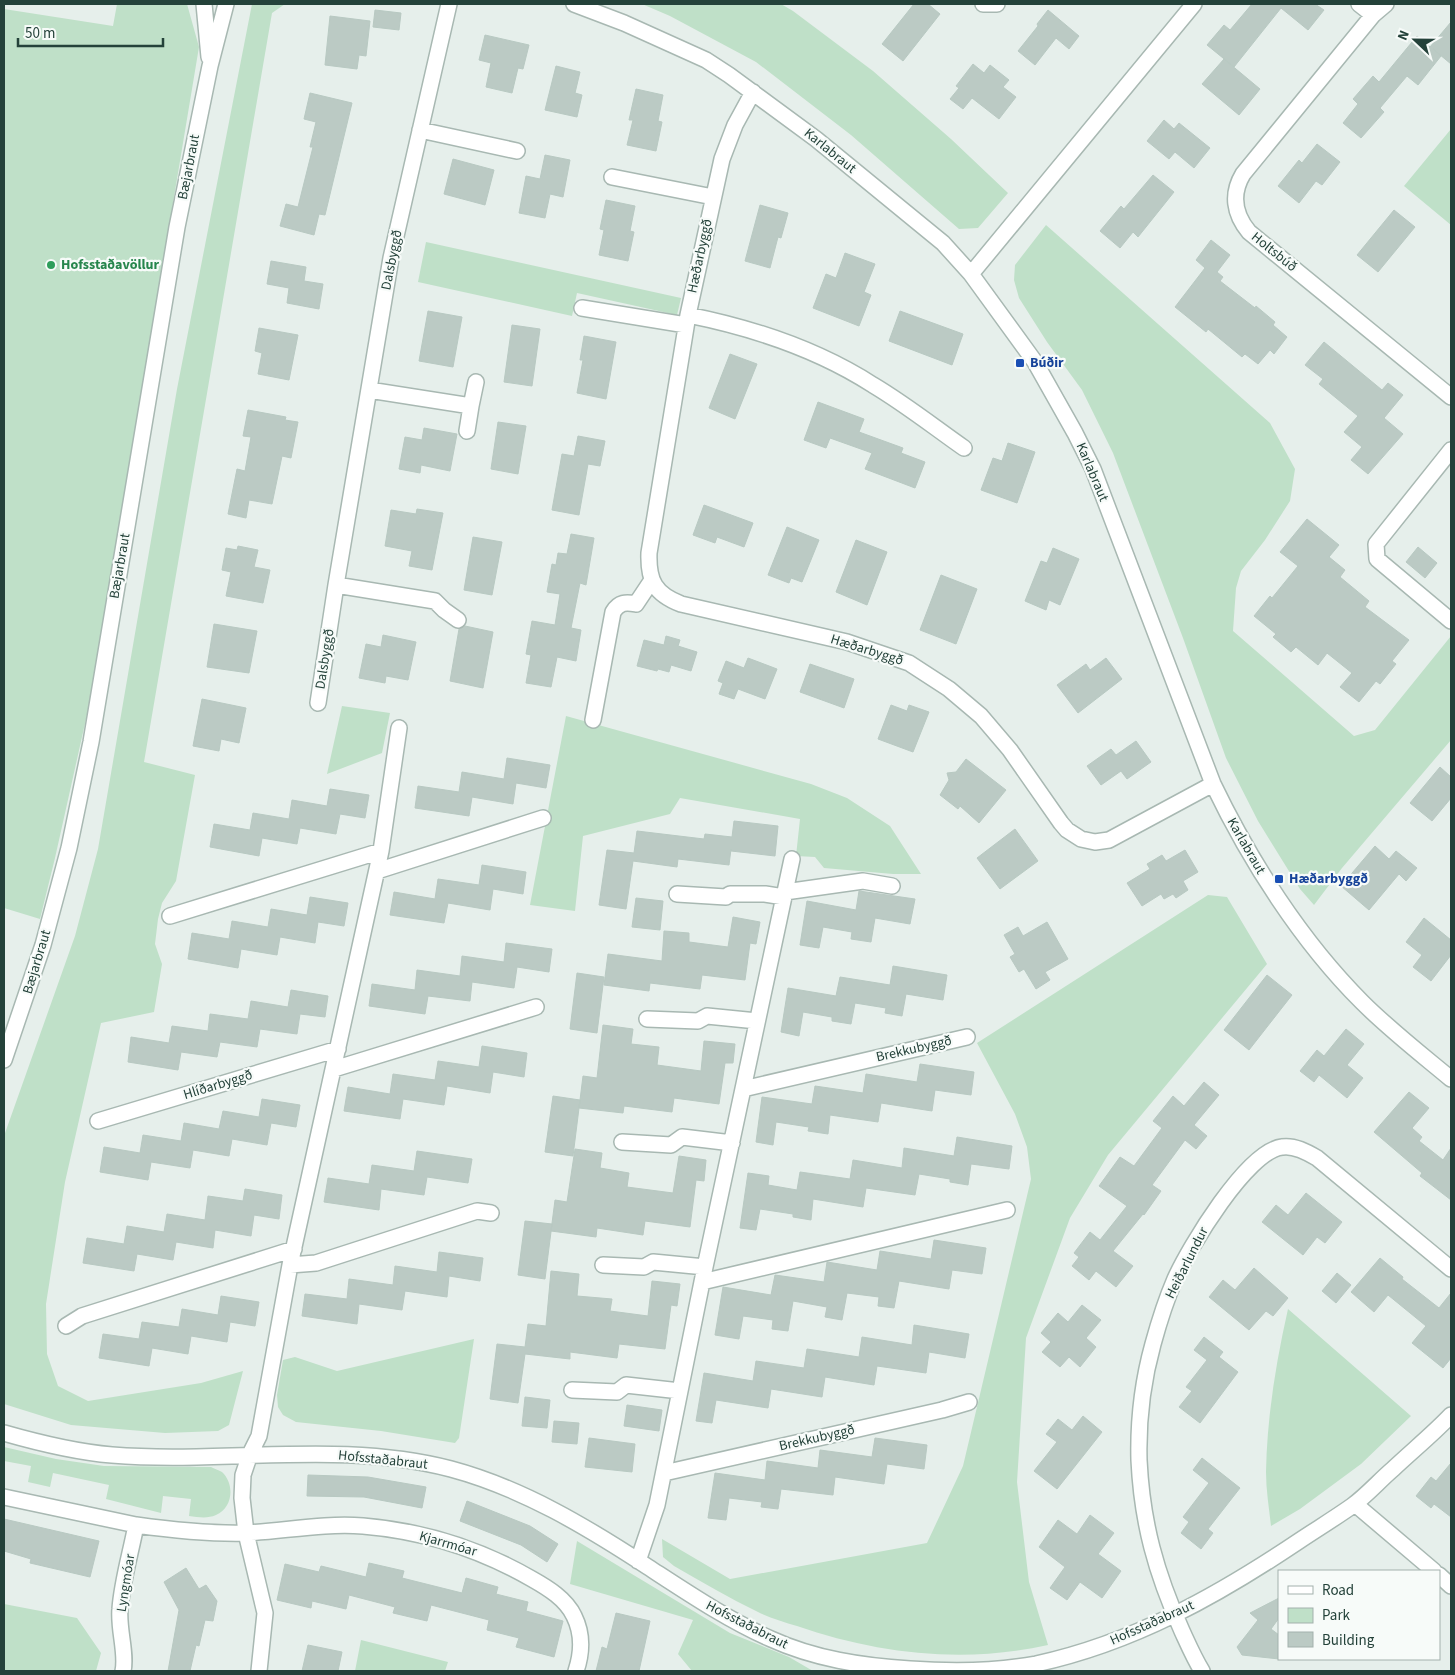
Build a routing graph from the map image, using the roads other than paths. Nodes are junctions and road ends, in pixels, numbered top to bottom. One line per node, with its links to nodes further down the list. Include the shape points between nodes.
1 (204, 4): 11 (street, Bæjarbraut)
2 (226, 4): 11 (street, Bæjarbraut)
3 (449, 4): 13 (street, Dalsbyggð)
4 (574, 4): 12 (street, Karlabraut, via 624,22 706,60)
5 (983, 4): 6 (street)
6 (997, 4)
7 (1194, 4): 17 (street)
8 (1359, 4): 10 (street)
9 (1386, 4): 10 (street, Holtsbúð)
10 (1373, 15): 22 (street, Holtsbúð, via 1243,174 1235,191 1235,204 1238,216 1249,232)
11 (210, 66): 48 (street, Bæjarbraut, via 177,228 73,832 43,945)
12 (754, 92): 16 (street, Hæðarbyggð, via 735,125); 17 (street, Karlabraut, via 943,243)
13 (420, 130): 14 (street); 21 (street, Dalsbyggð, via 391,258)
14 (517, 151)
15 (612, 177): 16 (street)
16 (713, 197): 19 (street, Hæðarbyggð)
17 (971, 274): 34 (street, Karlabraut, via 1034,362 1093,469)
18 (582, 308): 19 (street)
19 (687, 320): 25 (street, via 728,323 828,360 877,387); 27 (street, Hæðarbyggð, via 649,553)
20 (476, 382): 23 (street)
21 (369, 390): 23 (street); 28 (street, Dalsbyggð)
22 (1451, 397)
23 (471, 406): 24 (street)
24 (466, 431)
25 (964, 448)
26 (1451, 450): 30 (street, via 1376,544 1377,560)
27 (652, 580): 32 (street, via 636,604 622,603 613,612); 34 (street, Hæðarbyggð, via 659,592 682,604 847,642 917,667 981,716 1010,750 1061,823 1081,839 1095,842 1116,837)
28 (336, 585): 29 (street, via 434,601); 31 (street, Dalsbyggð)
29 (458, 620)
30 (1451, 621)
31 (318, 703)
32 (593, 720)
33 (399, 728): 36 (street)
34 (1213, 784): 50 (street, Karlabraut, via 1268,884 1335,973 1388,1026)
35 (543, 818): 38 (street)
36 (381, 851): 38 (street); 42 (street)
37 (792, 859): 41 (street)
38 (377, 871): 47 (street)
39 (892, 886): 41 (street, via 863,882)
40 (677, 894): 41 (street, via 726,897 730,894)
41 (784, 894): 45 (street)
42 (170, 916)
43 (536, 1007): 49 (street)
44 (647, 1019): 45 (street, via 698,1020 707,1016)
45 (758, 1021): 51 (street)
46 (967, 1036): 51 (street, Brekkubyggð)
47 (338, 1049): 49 (street); 52 (street, Hlíðarbyggð)
48 (4, 1060)
49 (334, 1069): 57 (street)
50 (1451, 1079)
51 (743, 1089): 54 (street)
52 (98, 1122)
53 (622, 1142): 54 (street, via 670,1145 682,1138)
54 (732, 1143): 60 (street)
55 (1007, 1210): 62 (street)
56 (491, 1213): 58 (street, via 476,1211 316,1263)
57 (294, 1249): 58 (street); 63 (street, via 82,1316)
58 (290, 1265): 69 (street, via 259,1436)
59 (603, 1265): 60 (street, via 644,1267 653,1262)
60 (706, 1267): 62 (street)
61 (1451, 1269): 79 (street, Heiðarlundur, via 1317,1158 1298,1149 1281,1147 1249,1167 1206,1224 1169,1295 1153,1343 1143,1401 1139,1459 1145,1521)
62 (702, 1282): 65 (street)
63 (66, 1326)
64 (572, 1390): 65 (street, via 617,1392 626,1385)
65 (680, 1391): 70 (street)
66 (969, 1402): 70 (street, Brekkubyggð)
67 (1451, 1415): 72 (street, Hofsstaðabraut)
68 (4, 1433): 69 (street, Hofsstaðabraut, via 74,1451 113,1456)
69 (250, 1454): 74 (street, via 243,1475); 75 (street, Hofsstaðabraut, via 395,1458 474,1475 543,1505)
70 (664, 1473): 75 (street)
71 (4, 1497): 73 (street)
72 (1355, 1504): 76 (street); 79 (street, Hofsstaðabraut, via 1277,1556)
73 (136, 1525): 74 (street, via 190,1532); 81 (street, Lyngmóar, via 120,1609)
74 (246, 1533): 82 (street, via 265,1613); 83 (street, Kjarrmóar, via 314,1526 362,1526 420,1535 468,1548 510,1566 562,1599 580,1630)
75 (638, 1560): 80 (street, Hofsstaðabraut, via 714,1609 772,1640 842,1661)
76 (1433, 1570)
77 (1440, 1576): 78 (street)
78 (1451, 1586)
79 (1175, 1616): 80 (street, Hofsstaðabraut, via 1099,1646 1032,1664 982,1671); 84 (street, Heiðarlundur)
80 (884, 1669)
81 (124, 1671)
82 (259, 1671)
83 (576, 1671)
84 (1202, 1671)

